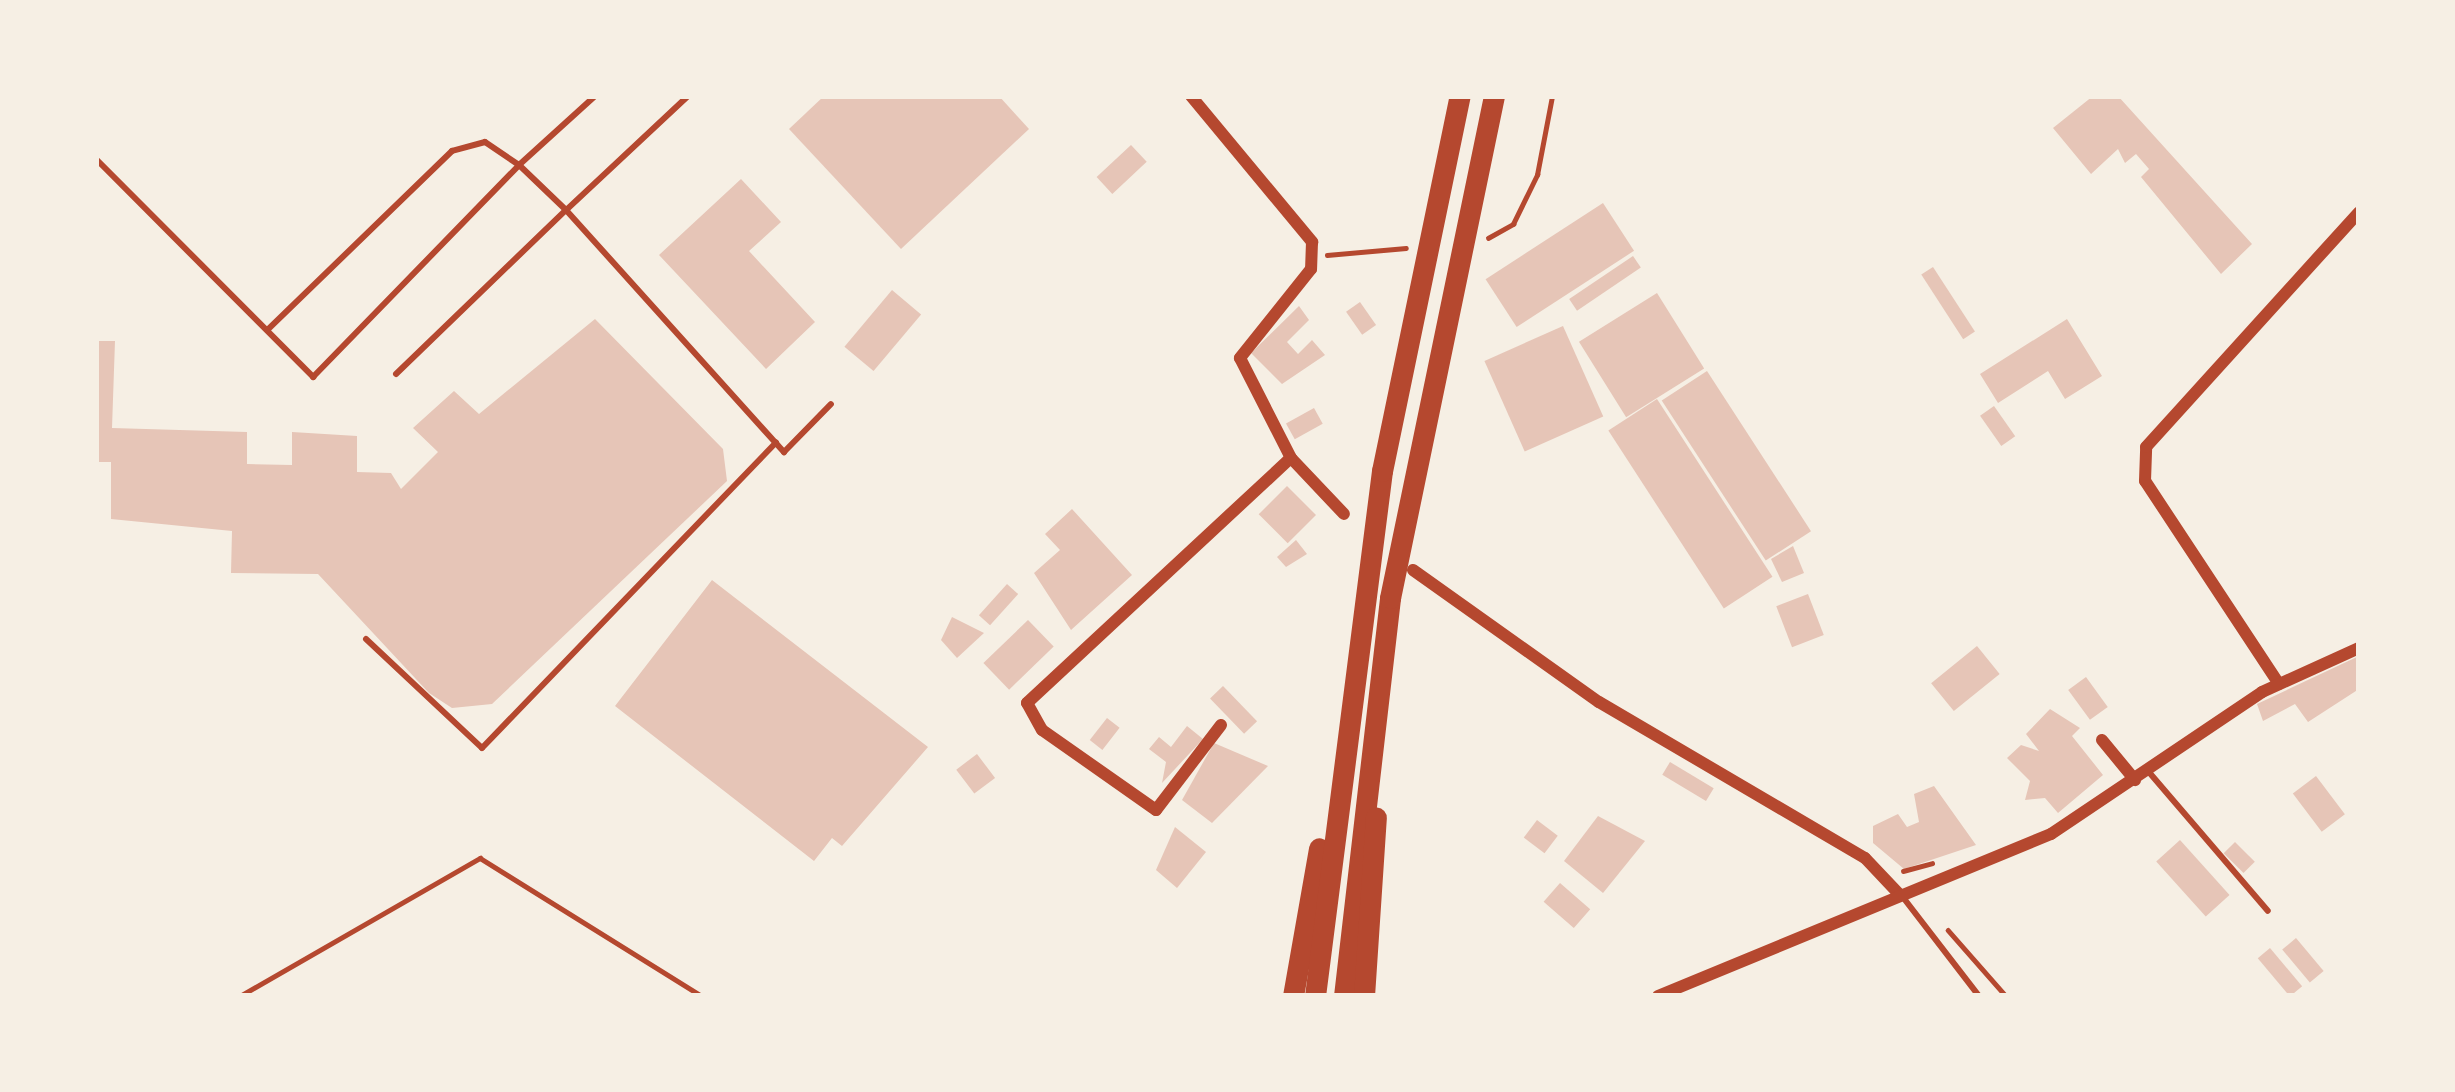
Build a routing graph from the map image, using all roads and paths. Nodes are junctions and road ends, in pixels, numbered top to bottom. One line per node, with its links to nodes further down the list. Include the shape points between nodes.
1 (595, 96): 7 (lane)
2 (688, 96): 8 (lane)
3 (1191, 96): 14 (street, via 1312,242 1311,269 1240,358)
4 (1460, 96): 17 (highway)
5 (1494, 96): 18 (highway)
6 (96, 159): 10 (lane)
7 (520, 165): 8 (lane); 10 (lane, via 485,142 452,151); 10 (lane, via 313,377)
8 (566, 211): 11 (lane); 13 (lane)
9 (2359, 212): 21 (street, via 2146,447 2145,481)
10 (267, 330)
11 (396, 374)
12 (831, 404): 13 (lane, via 784,452)
13 (776, 443): 19 (lane, via 482,748)
14 (1291, 458): 15 (street); 22 (street, via 1028,703 1042,730 1156,810)
15 (1344, 514)
16 (1413, 571): 26 (street, via 1599,702 1865,858)
17 (1363, 593): 30 (highway); 31 (highway)
18 (1390, 598): 32 (highway); 33 (highway)
19 (366, 639)
20 (2359, 648): 21 (street)
21 (2279, 683): 24 (street)
22 (1220, 724)
23 (2102, 740): 25 (street)
24 (2148, 770): 25 (street); 27 (lane)
25 (2135, 780): 26 (street, via 2050,834)
26 (1899, 894): 34 (street); 35 (lane)
27 (2268, 911)
28 (241, 996): 29 (path, via 480,858)
29 (702, 996)
30 (1293, 996)
31 (1315, 996)
32 (1344, 996)
33 (1364, 996)
34 (1658, 996)
35 (1979, 996)

